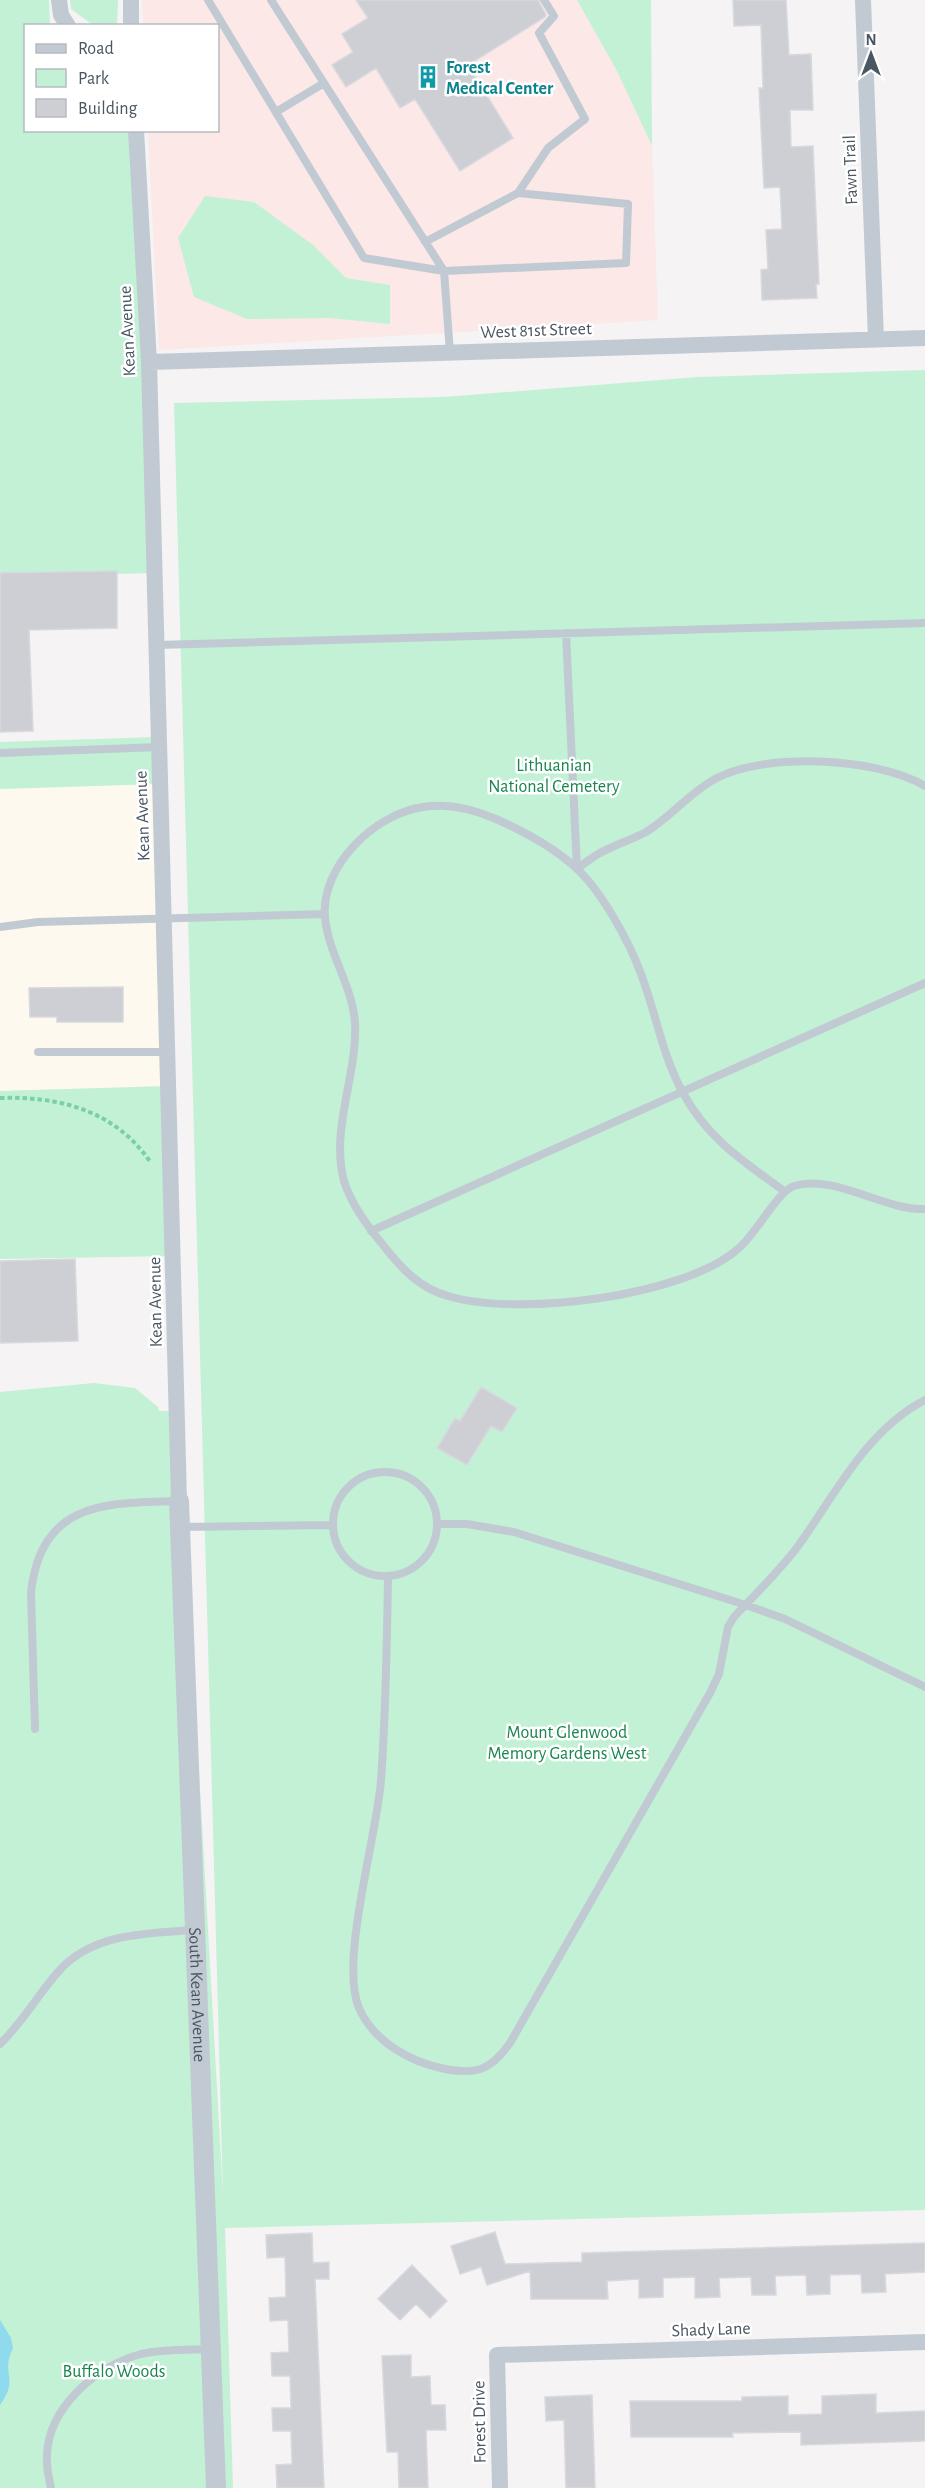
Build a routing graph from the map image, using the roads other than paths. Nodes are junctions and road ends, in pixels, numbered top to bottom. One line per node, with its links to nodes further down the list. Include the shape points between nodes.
1 (59, 0): 7 (street, via 60,15)
2 (130, 0): 8 (street)
3 (208, 0): 10 (lane)
4 (271, 0): 9 (lane)
5 (544, 0): 12 (lane, via 554,16 539,33 585,119 548,148)
6 (863, 0): 16 (street, Fawn Trail)
7 (67, 24)
8 (131, 24)
9 (324, 83): 10 (lane); 13 (lane)
10 (276, 112): 14 (lane, via 364,258)
11 (135, 132): 18 (street, Kean Avenue)
12 (518, 193): 13 (lane); 14 (lane, via 628,204 627,263)
13 (425, 242): 14 (lane)
14 (444, 271): 17 (lane)
15 (925, 338): 16 (street, West 81st Street)
16 (876, 339): 17 (street, West 81st Street)
17 (450, 353): 18 (street, West 81st Street)
18 (149, 362): 21 (street, Kean Avenue)
19 (925, 623): 20 (lane)
20 (566, 633): 21 (lane); 25 (lane)
21 (157, 645): 22 (street, Kean Avenue)
22 (160, 747): 23 (lane); 27 (street, Kean Avenue)
23 (0, 753)
24 (925, 786): 25 (lane, via 882,768 839,763 790,763 736,770 693,794 648,831 595,855)
25 (577, 869): 26 (lane, via 517,829 491,817 464,808 421,807 391,818 351,850 327,889); 32 (lane, via 609,910 641,972)
26 (325, 914): 27 (lane); 35 (lane, via 336,961 353,1003 355,1022 356,1048 341,1164 345,1183)
27 (165, 917): 28 (lane); 31 (street, Kean Avenue)
28 (0, 927)
29 (925, 983): 32 (lane)
30 (38, 1052): 31 (lane)
31 (168, 1052): 37 (street, Kean Avenue)
32 (682, 1093): 33 (lane, via 725,1149); 35 (lane)
33 (784, 1191): 34 (lane, via 801,1185 835,1186 888,1203); 35 (lane, via 741,1248 699,1273 639,1291 556,1302 475,1302 447,1296 429,1289 400,1267)
34 (925, 1209)
35 (371, 1231)
36 (925, 1400): 42 (lane, via 890,1423 870,1445 787,1560)
37 (180, 1501): 40 (street, South Kean Avenue); 44 (lane, via 120,1502 88,1509 65,1524 45,1545 34,1570 31,1592)
38 (438, 1524): 39 (lane, via 428,1494 405,1476 386,1472 353,1484 341,1497); 41 (lane, via 430,1551 418,1564 404,1573); 42 (lane, via 467,1524 514,1532)
39 (332, 1525): 40 (lane); 41 (lane, via 340,1550 350,1562 367,1573)
40 (180, 1527): 45 (street, South Kean Avenue)
41 (388, 1576): 42 (lane, via 381,1782 357,1928 354,1990 368,2024 398,2051 462,2072 488,2067 510,2043 710,1693 719,1674 728,1627)
42 (746, 1605): 43 (lane, via 784,1619)
43 (925, 1687)
44 (35, 1729)
45 (195, 1930): 46 (lane, via 136,1934 76,1956); 48 (street, South Kean Avenue)
46 (0, 2044)
47 (925, 2342): 49 (street, Shady Lane)
48 (211, 2349): 50 (lane, via 142,2354 118,2362 84,2385 57,2421 50,2439 46,2456); 51 (street, South Kean Avenue)
49 (497, 2355): 52 (street, Forest Drive)
50 (51, 2488)
51 (216, 2488)
52 (500, 2488)

